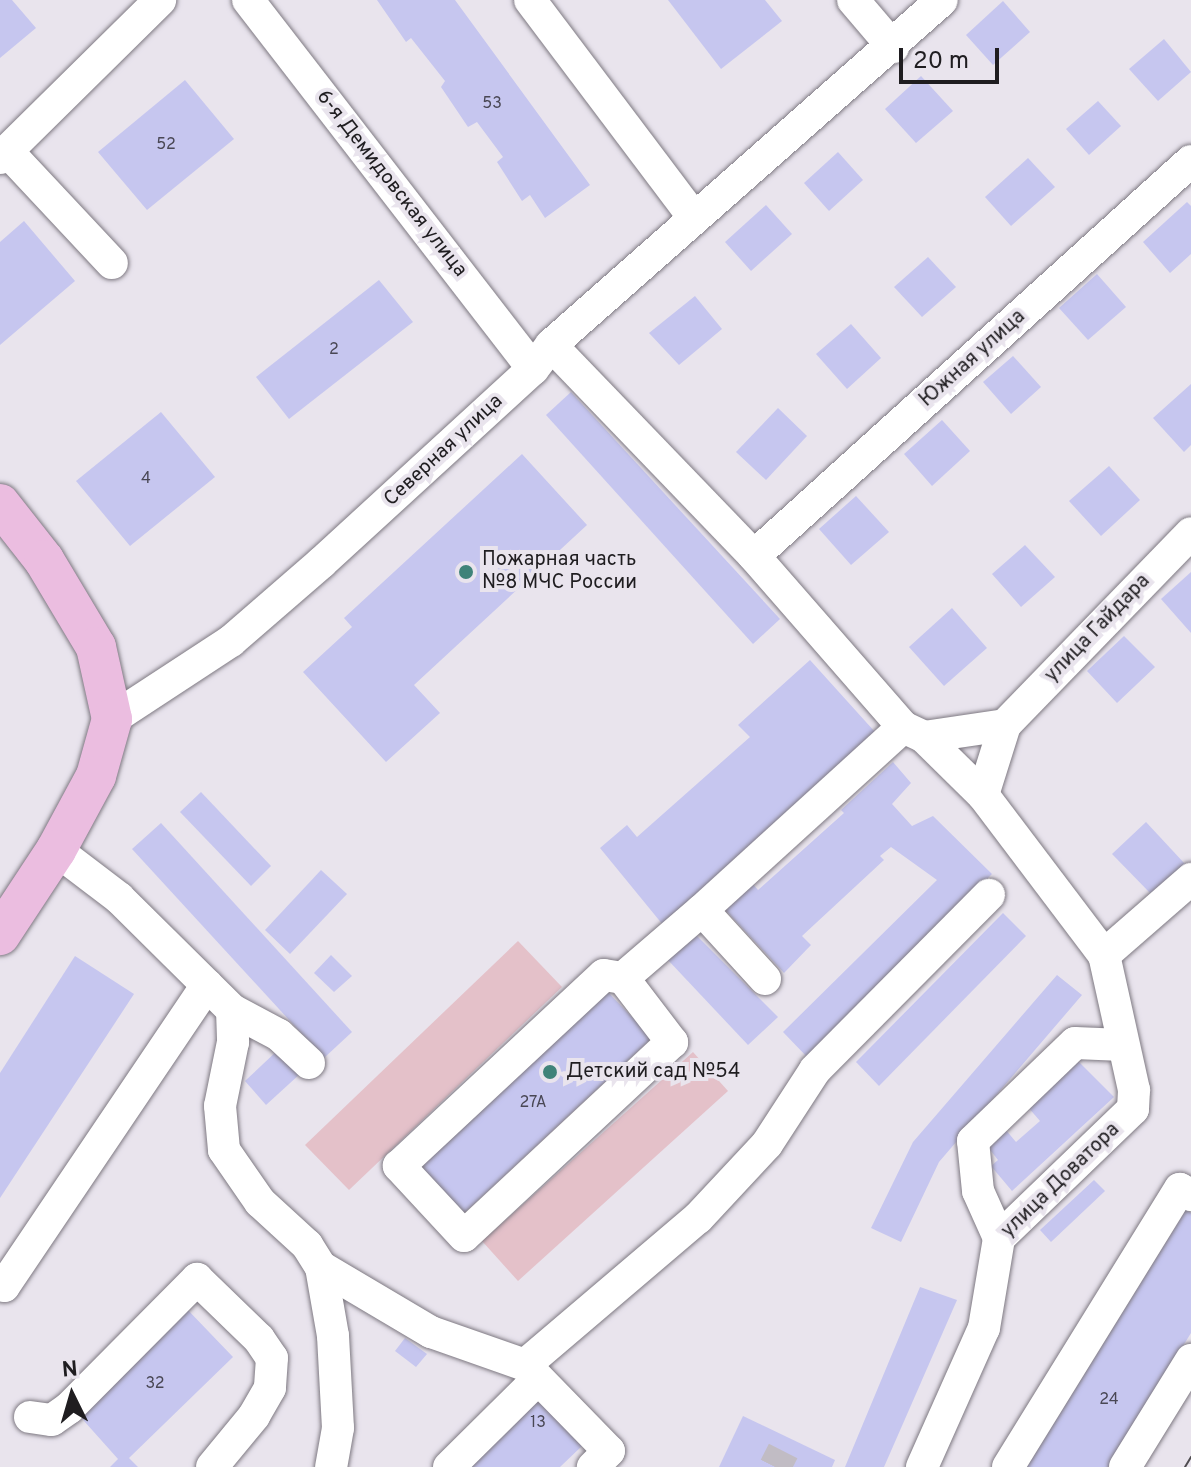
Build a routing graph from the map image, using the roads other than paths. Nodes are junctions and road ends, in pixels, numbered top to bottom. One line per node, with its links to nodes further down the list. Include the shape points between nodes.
1 (160, 0): 7 (street)
2 (248, 0): 11 (street, 6-я Демидовская улица)
3 (530, 0): 9 (street)
4 (853, 0): 6 (street)
5 (942, 0): 6 (street, Северная улица)
6 (893, 47): 9 (street, Северная улица)
7 (4, 155): 10 (street)
8 (1191, 161): 14 (street, Южная улица)
9 (694, 218): 11 (street, Северная улица)
10 (112, 263)
11 (542, 357): 14 (street, 6-я Демидовская улица); 15 (street, Северная улица, via 231,641)
12 (0, 504): 15 (main road, via 44,560 96,647)
13 (1191, 533): 16 (street, улица Гайдара)
14 (754, 556): 17 (street, 6-я Демидовская улица)
15 (112, 719): 19 (main road, via 96,776)
16 (1005, 725): 17 (street); 18 (street)
17 (914, 732): 18 (street, 6-я Демидовская улица); 22 (street)
18 (983, 795): 24 (street, 6-я Демидовская улица)
19 (56, 850): 23 (main road); 27 (street, via 119,898)
20 (1191, 879): 24 (street)
21 (989, 895): 36 (street, via 815,1070 767,1144 698,1218)
22 (702, 910): 25 (street); 26 (street)
23 (0, 935)
24 (1104, 955): 29 (street, улица Доватора)
25 (623, 978): 25 (street, via 604,975 399,1166 464,1236 672,1042)
26 (765, 979)
27 (207, 985): 28 (street); 34 (street, via 4,1286)
28 (232, 1010): 30 (street, via 279,1035); 33 (street, via 233,1042 220,1106 224,1150 260,1202 307,1245)
29 (1123, 1045): 32 (street, улица Доватора, via 1133,1109); 32 (street, via 1075,1043 973,1141 978,1191)
30 (309, 1063)
31 (1191, 1195): 43 (street, via 1180,1189)
32 (999, 1238): 42 (street, улица Доватора, via 984,1328)
33 (321, 1267): 36 (street, via 431,1332); 39 (street, via 333,1336 338,1428)
34 (0, 1283)
35 (1191, 1360): 44 (street)
36 (531, 1372): 40 (street); 41 (street, via 609,1451)
37 (30, 1417): 38 (street, via 52,1420 69,1408 197,1279 272,1358 270,1388)
38 (212, 1467)
39 (331, 1467)
40 (449, 1467)
41 (593, 1467)
42 (922, 1467)
43 (1008, 1467)
44 (1125, 1467)

